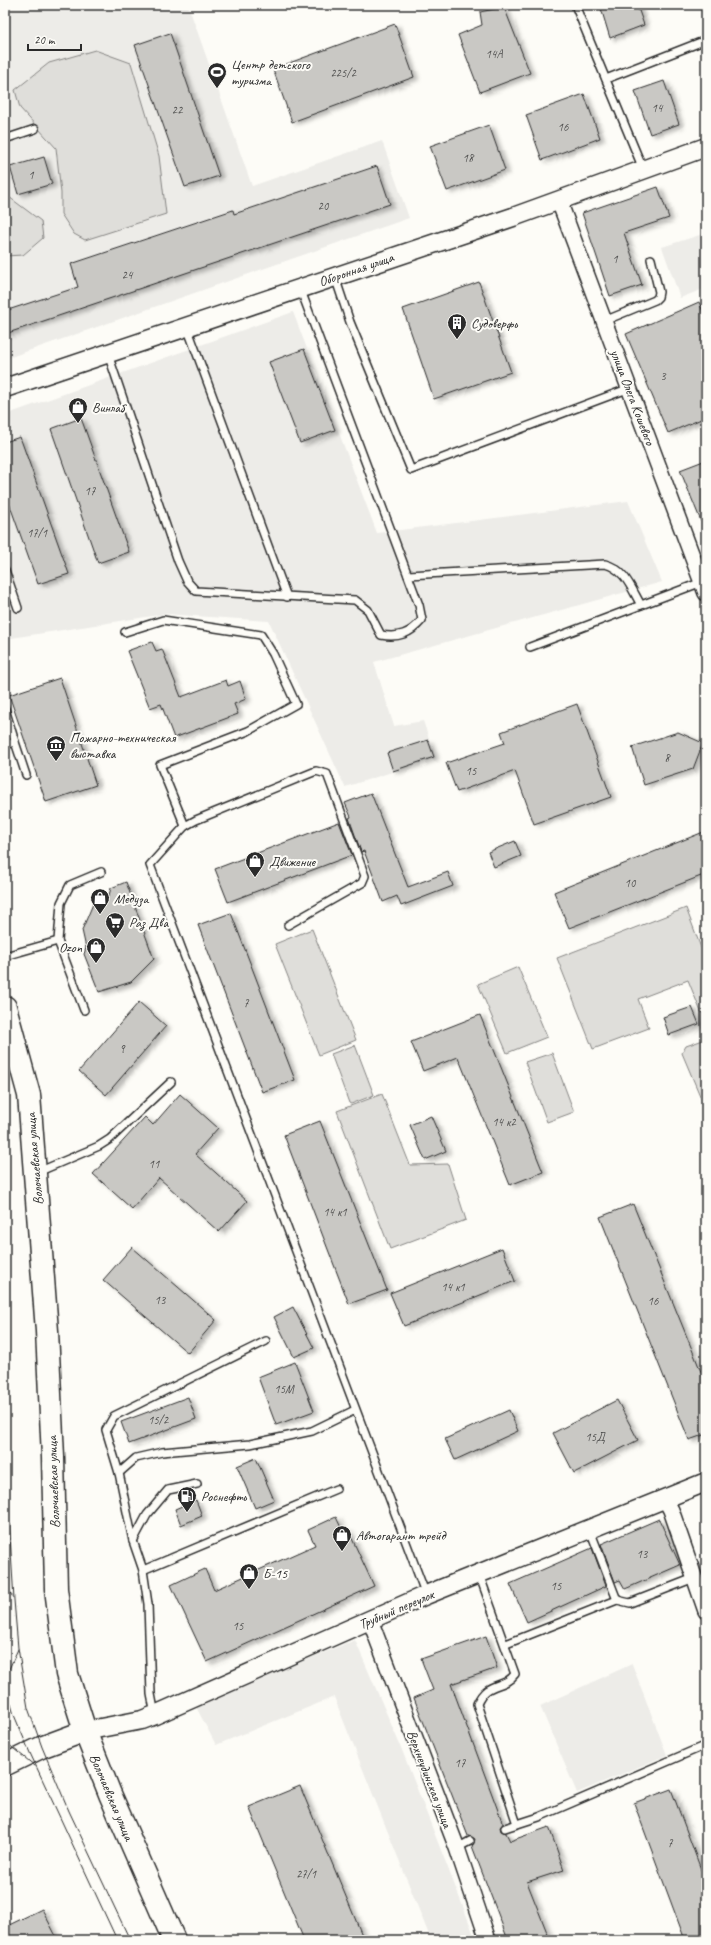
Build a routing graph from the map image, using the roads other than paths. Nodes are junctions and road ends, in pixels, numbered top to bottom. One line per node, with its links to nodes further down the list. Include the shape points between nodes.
1 (575, 5): 3 (lane)
2 (706, 40): 3 (lane)
3 (606, 79): 7 (lane)
4 (35, 129): 5 (lane)
5 (5, 139)
6 (706, 147): 7 (street, Оборонная улица)
7 (644, 171): 8 (street, Оборонная улица)
8 (558, 201): 10 (street, Оборонная улица); 12 (street, улица Олега Кошевого)
9 (651, 259): 12 (lane, via 658,297)
10 (335, 277): 11 (street, Оборонная улица); 16 (lane, via 350,322 411,470)
11 (300, 288): 13 (street, Оборонная улица); 18 (lane)
12 (604, 321): 16 (street, улица Олега Кошевого)
13 (187, 326): 14 (street, Оборонная улица); 20 (lane)
14 (108, 353): 15 (street, Оборонная улица); 20 (lane, via 187,581 196,591)
15 (5, 388)
16 (630, 388): 19 (street, улица Олега Кошевого)
17 (5, 570): 22 (lane)
18 (408, 575): 20 (lane, via 422,620 413,630 393,637 381,635 368,610 355,600); 21 (lane, via 605,564 621,571)
19 (704, 587): 21 (lane)
20 (286, 597)
21 (641, 605): 24 (lane)
22 (18, 608)
23 (125, 632): 29 (lane, via 163,620 261,635 273,654 296,704 248,731 160,765)
24 (530, 647)
25 (5, 709): 26 (lane)
26 (15, 742): 27 (lane); 28 (lane)
27 (5, 745)
28 (26, 775)
29 (185, 826): 31 (lane, via 316,771 327,774 365,876 364,880); 39 (lane, via 150,865)
30 (101, 872): 32 (lane, via 70,885 61,903)
31 (288, 925)
32 (58, 941): 33 (lane); 35 (lane)
33 (5, 956)
34 (5, 1007): 37 (main road, Волочаевская улица, via 29,1095)
35 (84, 1010)
36 (171, 1082): 37 (lane, via 110,1139)
37 (36, 1173): 56 (main road, Волочаевская улица, via 48,1346 56,1589 67,1674)
38 (266, 1342): 40 (lane, via 114,1416 106,1430)
39 (355, 1410): 40 (lane, via 312,1431 250,1444 162,1452 136,1458); 50 (lane)
40 (119, 1473): 46 (lane)
41 (706, 1482): 44 (street, Трубный переулок)
42 (197, 1484): 46 (lane, via 168,1490 147,1515)
43 (336, 1489): 47 (lane)
44 (665, 1499): 45 (street, Трубный переулок); 49 (street)
45 (590, 1529): 48 (street, Трубный переулок); 51 (lane)
46 (133, 1541): 47 (lane)
47 (143, 1570): 55 (lane, via 148,1604 151,1694)
48 (479, 1574): 50 (street, Трубный переулок); 54 (lane)
49 (694, 1578): 51 (lane, via 630,1603); 52 (street)
50 (426, 1595): 53 (street, Трубный переулок)
51 (617, 1600): 54 (lane)
52 (706, 1612)
53 (370, 1620): 55 (street, Трубный переулок); 62 (street, Верхнеудинская улица)
54 (506, 1644): 59 (lane, via 515,1674 511,1680 486,1689 477,1704)
55 (155, 1715): 56 (street, Трубный переулок)
56 (85, 1731): 58 (main road, via 42,1747); 63 (main road, Волочаевская улица)
57 (706, 1745): 59 (lane)
58 (5, 1765)
59 (517, 1824): 60 (lane)
60 (505, 1828)
61 (470, 1842): 62 (lane)
62 (456, 1848): 64 (street, Верхнеудинская улица)
63 (174, 1940)
64 (488, 1940)

